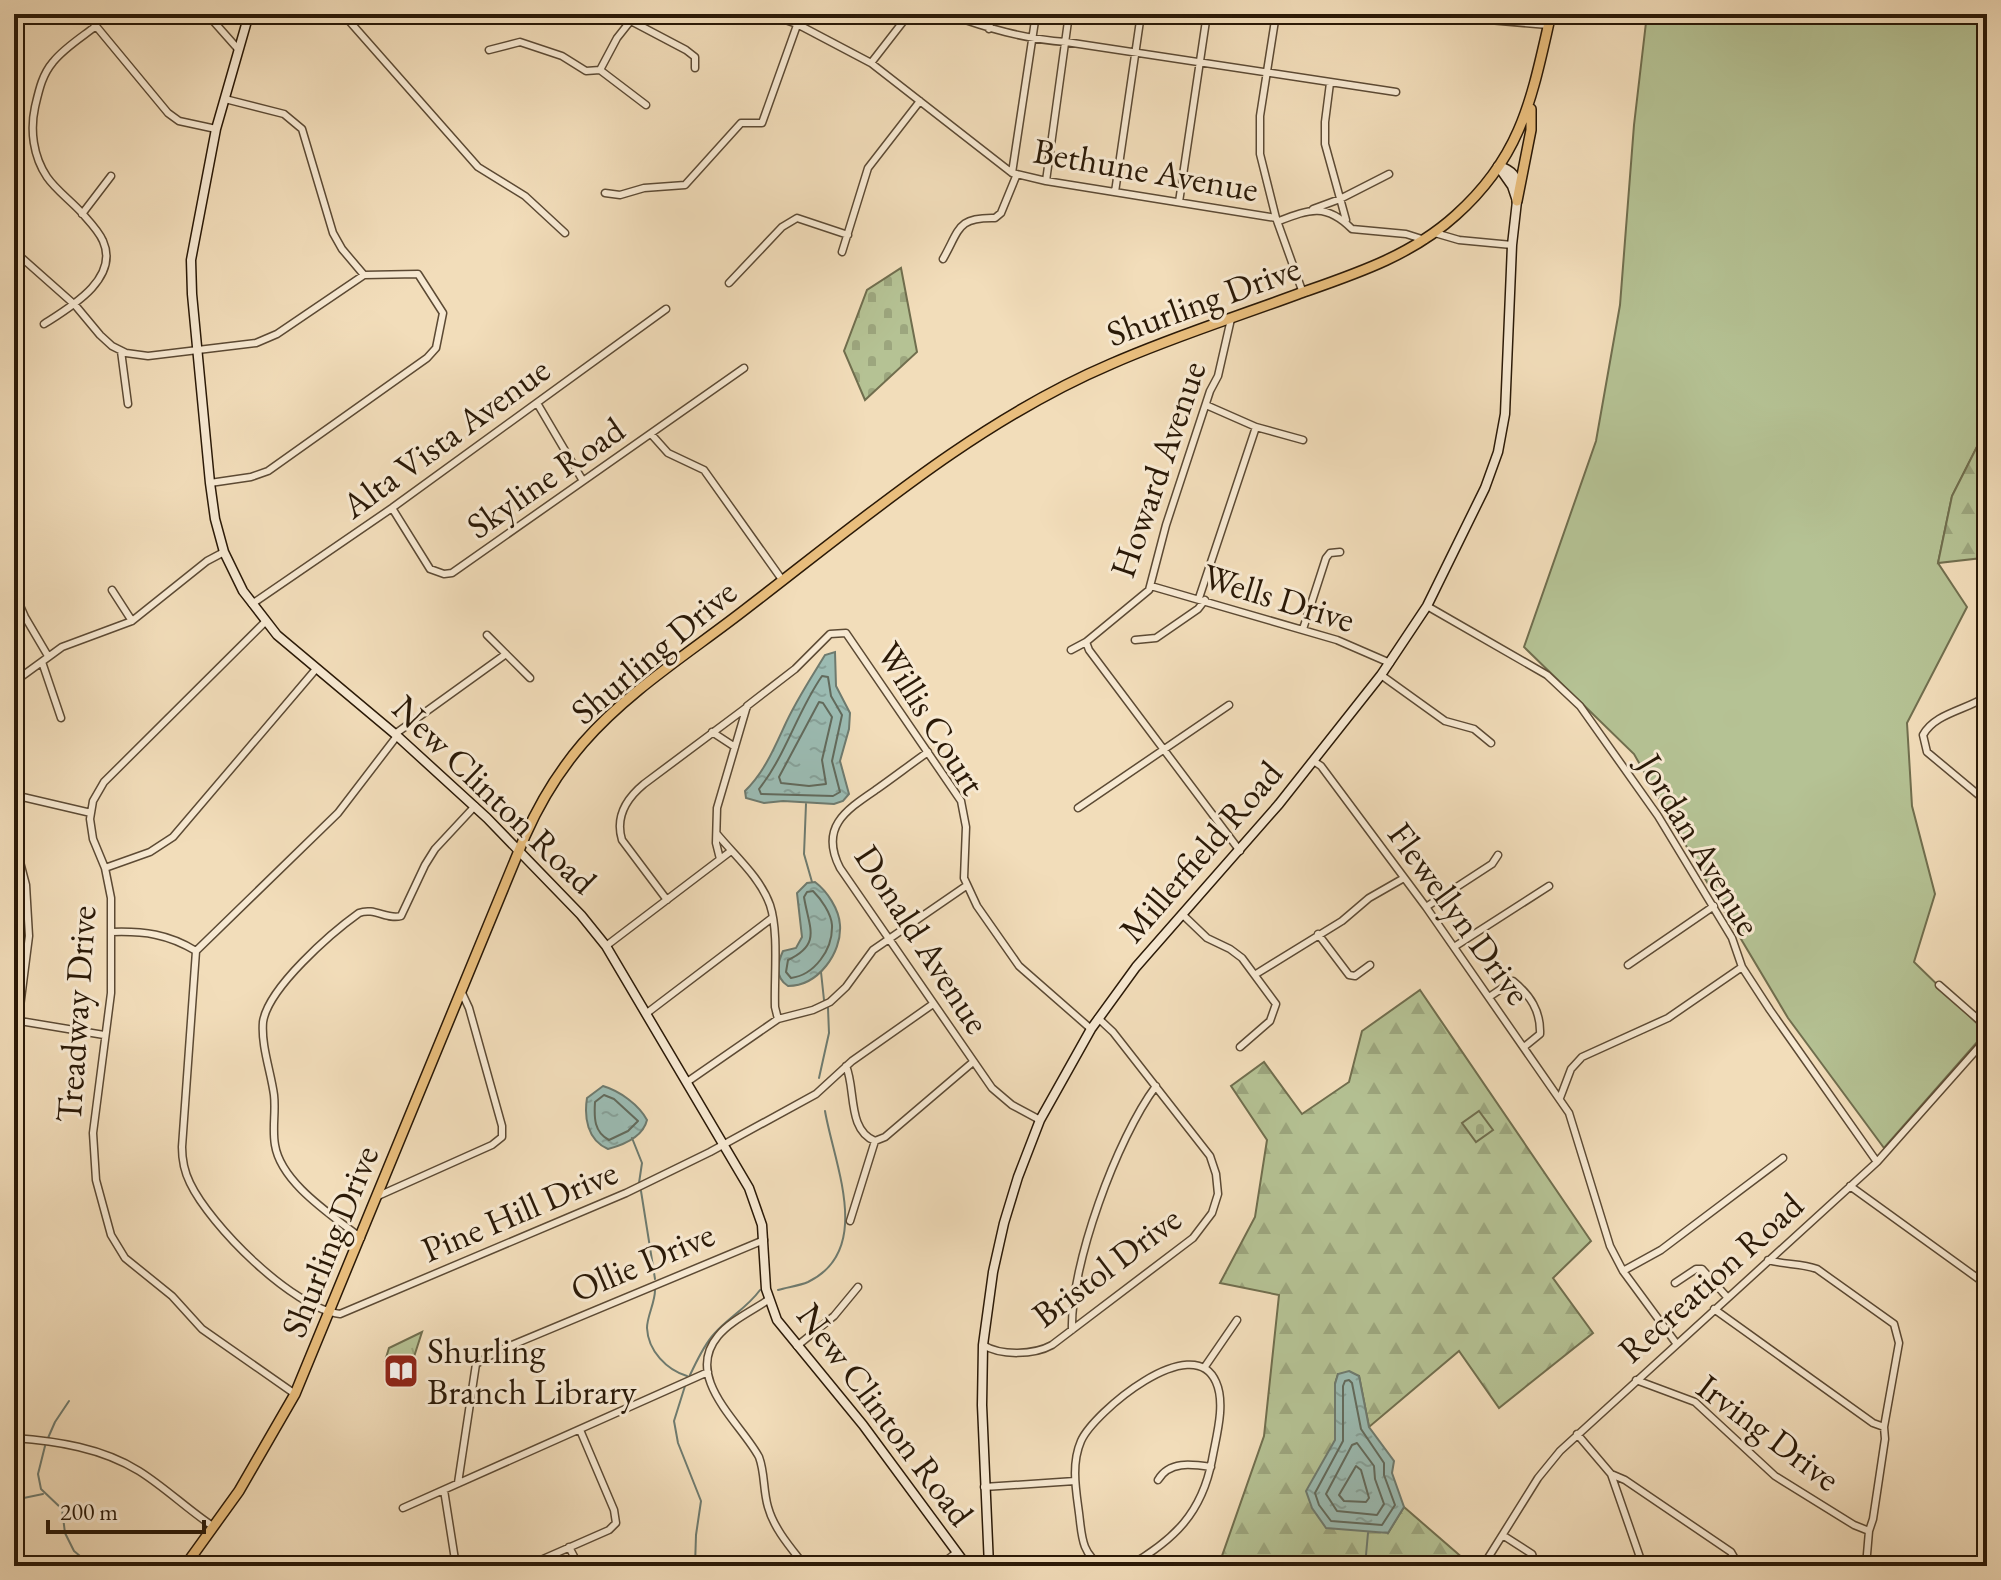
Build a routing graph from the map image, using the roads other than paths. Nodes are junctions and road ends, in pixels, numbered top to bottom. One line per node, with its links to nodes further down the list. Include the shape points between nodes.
1 (86, 14): 21 (street)
2 (207, 14): 25 (street)
3 (249, 14): 25 (street, New Clinton Road)
4 (343, 14): 54 (street, via 478,167 525,196)
5 (636, 14): 18 (street)
6 (768, 14): 19 (street, Bethune Avenue)
7 (801, 14): 19 (street)
8 (909, 14): 28 (street)
9 (948, 14): 22 (street)
10 (992, 14): 22 (street)
11 (1036, 14): 23 (street)
12 (1069, 14): 24 (street)
13 (1141, 14): 27 (street)
14 (1207, 14): 29 (street)
15 (1276, 14): 32 (street)
16 (1420, 14): 20 (street)
17 (1551, 14): 20 (main road)
18 (631, 21): 30 (street, via 686,50 695,57); 31 (street)
19 (797, 24): 28 (street, Bethune Avenue); 46 (street, via 762,123 741,123 685,185)
20 (1548, 25): 37 (main road)
21 (96, 26): 39 (street, via 168,113 179,121); 51 (street, via 54,61 41,82 31,124 36,156 47,177)
22 (989, 29): 23 (street)
23 (1032, 40): 24 (street); 41 (street)
24 (1066, 42): 27 (street); 44 (street)
25 (238, 49): 35 (street, New Clinton Road)
26 (489, 50): 31 (street, via 520,42 562,56 586,71)
27 (1135, 53): 29 (street); 45 (street)
28 (871, 63): 36 (street, Bethune Avenue)
29 (1200, 63): 32 (street); 49 (street)
30 (695, 68)
31 (600, 70): 38 (street)
32 (1266, 73): 33 (street); 52 (street, via 1259,140)
33 (1330, 83): 34 (street); 48 (street, via 1325,144)
34 (1396, 92)
35 (225, 99): 39 (street, New Clinton Road); 62 (street, via 284,114 302,129 333,233)
36 (920, 101): 41 (street, Bethune Avenue); 56 (street, via 868,168)
37 (1531, 101): 40 (main road); 47 (main road, via 1531,130)
38 (646, 105)
39 (216, 129): 70 (street, New Clinton Road, via 191,260)
40 (1498, 166): 47 (street); 55 (main road, Shurling Drive, via 1470,202)
41 (1014, 173): 44 (street, Bethune Avenue); 61 (street, via 1001,213 964,223)
42 (1389, 174): 48 (street, Bethune Avenue)
43 (111, 176): 51 (street)
44 (1046, 181): 45 (street, Bethune Avenue)
45 (1115, 192): 49 (street, Bethune Avenue)
46 (605, 193)
47 (1516, 196): 58 (street, Millerfield Road)
48 (1340, 199): 50 (street, Bethune Avenue); 53 (street)
49 (1179, 202): 52 (street, Bethune Avenue)
50 (1313, 209): 52 (street, Bethune Avenue); 53 (street)
51 (82, 214): 65 (street, via 103,239 106,256 98,278)
52 (1277, 219): 64 (street)
53 (1346, 220): 57 (street, via 1352,229)
54 (565, 233)
55 (1435, 233): 57 (main road, Shurling Drive); 58 (street)
56 (848, 235): 60 (street); 63 (street, via 797,218)
57 (1425, 240): 64 (main road, Shurling Drive, via 1381,264)
58 (1512, 245): 89 (street, Millerfield Road, via 1500,443 1485,488)
59 (14, 251): 65 (street)
60 (842, 252)
61 (943, 259)
62 (364, 275): 70 (street, via 269,338); 79 (street, via 418,274 443,313 436,348 268,471)
63 (729, 283)
64 (1303, 293): 67 (main road, Shurling Drive)
65 (75, 305): 68 (street); 69 (street)
66 (666, 309): 72 (street, Alta Vista Avenue)
67 (1231, 319): 74 (street, Howard Avenue); 83 (main road, Shurling Drive, via 1109,365 1020,411 976,437)
68 (44, 324)
69 (121, 351): 70 (street, via 148,356); 73 (street)
70 (197, 351): 79 (street, New Clinton Road)
71 (744, 368): 76 (street, Skyline Road)
72 (537, 403): 78 (street); 80 (street, Alta Vista Avenue)
73 (128, 404)
74 (1206, 405): 75 (street); 84 (street, Howard Avenue)
75 (1256, 427): 77 (street); 87 (street)
76 (651, 434): 78 (street, Skyline Road); 83 (street, via 668,453 704,470)
77 (1303, 440)
78 (583, 481): 80 (street, Skyline Road, via 452,573 430,569)
79 (210, 483): 81 (street, New Clinton Road)
80 (392, 508): 88 (street, Alta Vista Avenue)
81 (224, 552): 88 (street, New Clinton Road); 90 (street)
82 (1340, 552): 92 (street, via 1326,558)
83 (783, 581): 123 (main road, Shurling Drive, via 605,720 553,782)
84 (1151, 586): 87 (street, Wells Drive); 95 (street, Howard Avenue)
85 (112, 590): 90 (street)
86 (14, 592): 98 (street)
87 (1202, 599): 92 (street, Wells Drive); 94 (street, via 1198,609 1156,638)
88 (252, 604): 91 (street, New Clinton Road)
89 (1427, 606): 100 (street, Millerfield Road); 133 (street, Jordan Avenue, via 1566,691 1649,801)
90 (132, 621): 98 (street)
91 (265, 622): 101 (street, New Clinton Road); 120 (street, via 104,782)
92 (1303, 629): 100 (street, Wells Drive)
93 (487, 635): 97 (street)
94 (1135, 640)
95 (1086, 642): 96 (street, Howard Avenue); 113 (street)
96 (1071, 650)
97 (506, 654): 103 (street); 110 (street)
98 (48, 656): 99 (street)
99 (42, 662): 104 (street); 108 (street)
100 (1390, 663): 102 (street, Millerfield Road)
101 (316, 669): 110 (street, New Clinton Road); 128 (street, via 173,837 150,852)
102 (1381, 675): 111 (street, via 1445,721 1474,729); 115 (street, Millerfield Road)
103 (530, 678)
104 (14, 682)
105 (1987, 696): 117 (street, via 1928,725 1923,735 1927,752)
106 (1229, 705): 113 (street)
107 (747, 706): 109 (street); 112 (street); 114 (street, Willis Court, via 830,634 843,632)
108 (61, 718)
109 (712, 732): 112 (street); 132 (street, via 638,789 621,816 622,840)
110 (396, 735): 118 (street, New Clinton Road); 142 (street, via 338,813)
111 (1491, 743)
112 (735, 747): 121 (street, via 717,808)
113 (1165, 751): 119 (street); 125 (street)
114 (928, 752): 130 (street, Willis Court, via 963,806); 139 (street, Donald Avenue, via 848,809 833,834 840,868)
115 (1315, 762): 125 (street, Millerfield Road); 129 (street, Flewellyn Drive)
116 (15, 798): 120 (street)
117 (1987, 802)
118 (475, 806): 123 (street, New Clinton Road); 175 (street, via 435,849 401,916 359,913 285,982 267,1008 263,1025 280,1162 295,1182)
119 (1078, 808)
120 (91, 813): 128 (street, Treadway Drive, via 93,839)
121 (716, 833): 124 (street); 127 (street)
122 (14, 839): 154 (street, via 26,885 29,936)
123 (519, 851): 140 (street, New Clinton Road); 148 (main road, Shurling Drive)
124 (731, 851): 127 (street); 136 (street, via 764,893)
125 (1240, 851): 135 (street, Millerfield Road)
126 (1498, 855): 134 (street)
127 (720, 859): 132 (street)
128 (105, 868): 137 (street, Treadway Drive)
129 (1404, 878): 134 (street, Flewellyn Drive); 138 (street)
130 (966, 886): 139 (street); 156 (street, via 1019,966)
131 (1549, 886): 141 (street)
132 (667, 900): 140 (street)
133 (1714, 906): 144 (street); 145 (street, Jordan Avenue)
134 (1426, 907): 141 (street, Flewellyn Drive)
135 (1183, 915): 146 (street, via 1207,938 1236,952); 152 (street, Millerfield Road)
136 (772, 918): 151 (street); 153 (street)
137 (112, 932): 142 (street, via 149,931); 157 (street, Treadway Drive)
138 (1318, 934): 143 (street, via 1349,975); 146 (street)
139 (888, 939): 150 (street, Donald Avenue); 153 (street, via 830,1002)
140 (606, 946): 151 (street, New Clinton Road)
141 (1454, 947): 149 (street, Flewellyn Drive)
142 (196, 951): 185 (street, via 182,1147 185,1171 206,1208 273,1280)
143 (1370, 965)
144 (1628, 965)
145 (1742, 967): 166 (street, via 1668,1018 1582,1057 1571,1069); 171 (street, Jordan Avenue)
146 (1256, 974): 159 (street, via 1274,1000 1275,1011)
147 (1939, 985): 155 (street)
148 (462, 993): 173 (main road, Shurling Drive); 173 (street, via 502,1137)
149 (1489, 997): 160 (street, Flewellyn Drive); 160 (street, via 1513,981 1532,1001 1541,1018 1540,1034)
150 (933, 1004): 162 (street, Donald Avenue); 163 (street, Pine Hill Drive)
151 (647, 1013): 164 (street, New Clinton Road)
152 (1098, 1018): 156 (street, Millerfield Road); 165 (street, Bristol Drive)
153 (778, 1019): 164 (street)
154 (17, 1021): 157 (street); 161 (street)
155 (1987, 1027)
156 (1091, 1029): 167 (street, Millerfield Road)
157 (104, 1035): 194 (street, Treadway Drive, via 93,1157 115,1243 202,1329)
158 (1987, 1038): 171 (street, Recreation Road)
159 (1240, 1047)
160 (1524, 1047): 166 (street, Flewellyn Drive)
161 (14, 1054)
162 (973, 1062): 167 (street, Donald Avenue, via 1006,1101); 168 (street)
163 (846, 1066): 168 (street, via 858,1123); 169 (street, Pine Hill Drive, via 804,1102)
164 (687, 1082): 169 (street, New Clinton Road)
165 (1156, 1086): 187 (street, via 1127,1136 1090,1225); 187 (street, Bristol Drive, via 1210,1156 1218,1184 1215,1204 1193,1238)
166 (1560, 1098): 178 (street, Flewellyn Drive, via 1575,1125 1603,1227)
167 (1040, 1120): 189 (street, Millerfield Road, via 1004,1223)
168 (875, 1141): 174 (street)
169 (724, 1143): 176 (street, New Clinton Road, via 754,1200); 185 (street, Pine Hill Drive, via 626,1193 354,1309)
170 (1783, 1158): 178 (street, via 1661,1250)
171 (1877, 1162): 172 (street, Recreation Road)
172 (1850, 1186): 177 (street, Recreation Road); 180 (street)
173 (378, 1196): 175 (main road, Shurling Drive)
174 (850, 1221)
175 (361, 1238): 185 (main road, Shurling Drive)
176 (764, 1240): 183 (street, New Clinton Road); 203 (street, Ollie Drive, via 476,1364)
177 (1768, 1260): 182 (street, Recreation Road); 195 (street, via 1817,1269 1894,1324 1899,1343)
178 (1623, 1271): 188 (street, Flewellyn Drive)
179 (1675, 1283): 182 (street, via 1702,1269)
180 (1987, 1285)
181 (858, 1287): 190 (street, via 834,1316)
182 (1727, 1297): 184 (street, Recreation Road)
183 (768, 1300): 190 (street, New Clinton Road); 192 (street, via 717,1337)
184 (1714, 1309): 188 (street, Recreation Road); 195 (street)
185 (331, 1313): 194 (main road, Shurling Drive)
186 (1237, 1320): 191 (street)
187 (1072, 1330): 189 (street, Bristol Drive, via 1032,1352)
188 (1676, 1343): 193 (street, Recreation Road)
189 (983, 1345): 204 (street, Millerfield Road)
190 (797, 1346): 211 (street, New Clinton Road, via 863,1425)
191 (1204, 1368): 199 (street, via 1219,1391); 202 (street, via 1169,1367 1155,1373 1099,1417 1080,1444)
192 (708, 1372): 196 (street); 216 (street, via 718,1399 759,1457 774,1523)
193 (1636, 1380): 197 (street, Recreation Road); 208 (street, Irving Drive, via 1695,1402 1775,1476)
194 (295, 1394): 207 (main road, Shurling Drive)
195 (1884, 1427): 208 (street)
196 (580, 1430): 203 (street); 210 (street, via 617,1519 609,1530)
197 (1577, 1434): 200 (street); 209 (street, Recreation Road, via 1538,1478)
198 (14, 1438): 207 (street, via 82,1448 119,1460)
199 (1211, 1467): 201 (street, via 1171,1467); 221 (street, via 1183,1527)
200 (1611, 1474): 224 (street); 225 (street, via 1731,1552)
201 (1158, 1480)
202 (1075, 1481): 204 (street); 220 (street, via 1083,1546)
203 (458, 1483): 205 (street)
204 (984, 1487): 219 (street, Millerfield Road)
205 (444, 1490): 206 (street); 213 (street)
206 (403, 1508)
207 (214, 1527): 212 (main road, Shurling Drive)
208 (1869, 1531): 226 (street)
209 (1504, 1536): 222 (street, Recreation Road); 223 (street, via 1532,1554)
210 (569, 1547): 214 (street); 215 (street)
211 (956, 1553): 217 (street); 218 (street, New Clinton Road)
212 (185, 1566)
213 (456, 1566)
214 (527, 1566)
215 (579, 1566)
216 (805, 1566)
217 (939, 1566)
218 (967, 1566)
219 (989, 1566)
220 (1102, 1566)
221 (1129, 1566)
222 (1483, 1566)
223 (1531, 1566)
224 (1643, 1566)
225 (1739, 1566)
226 (1866, 1566)

